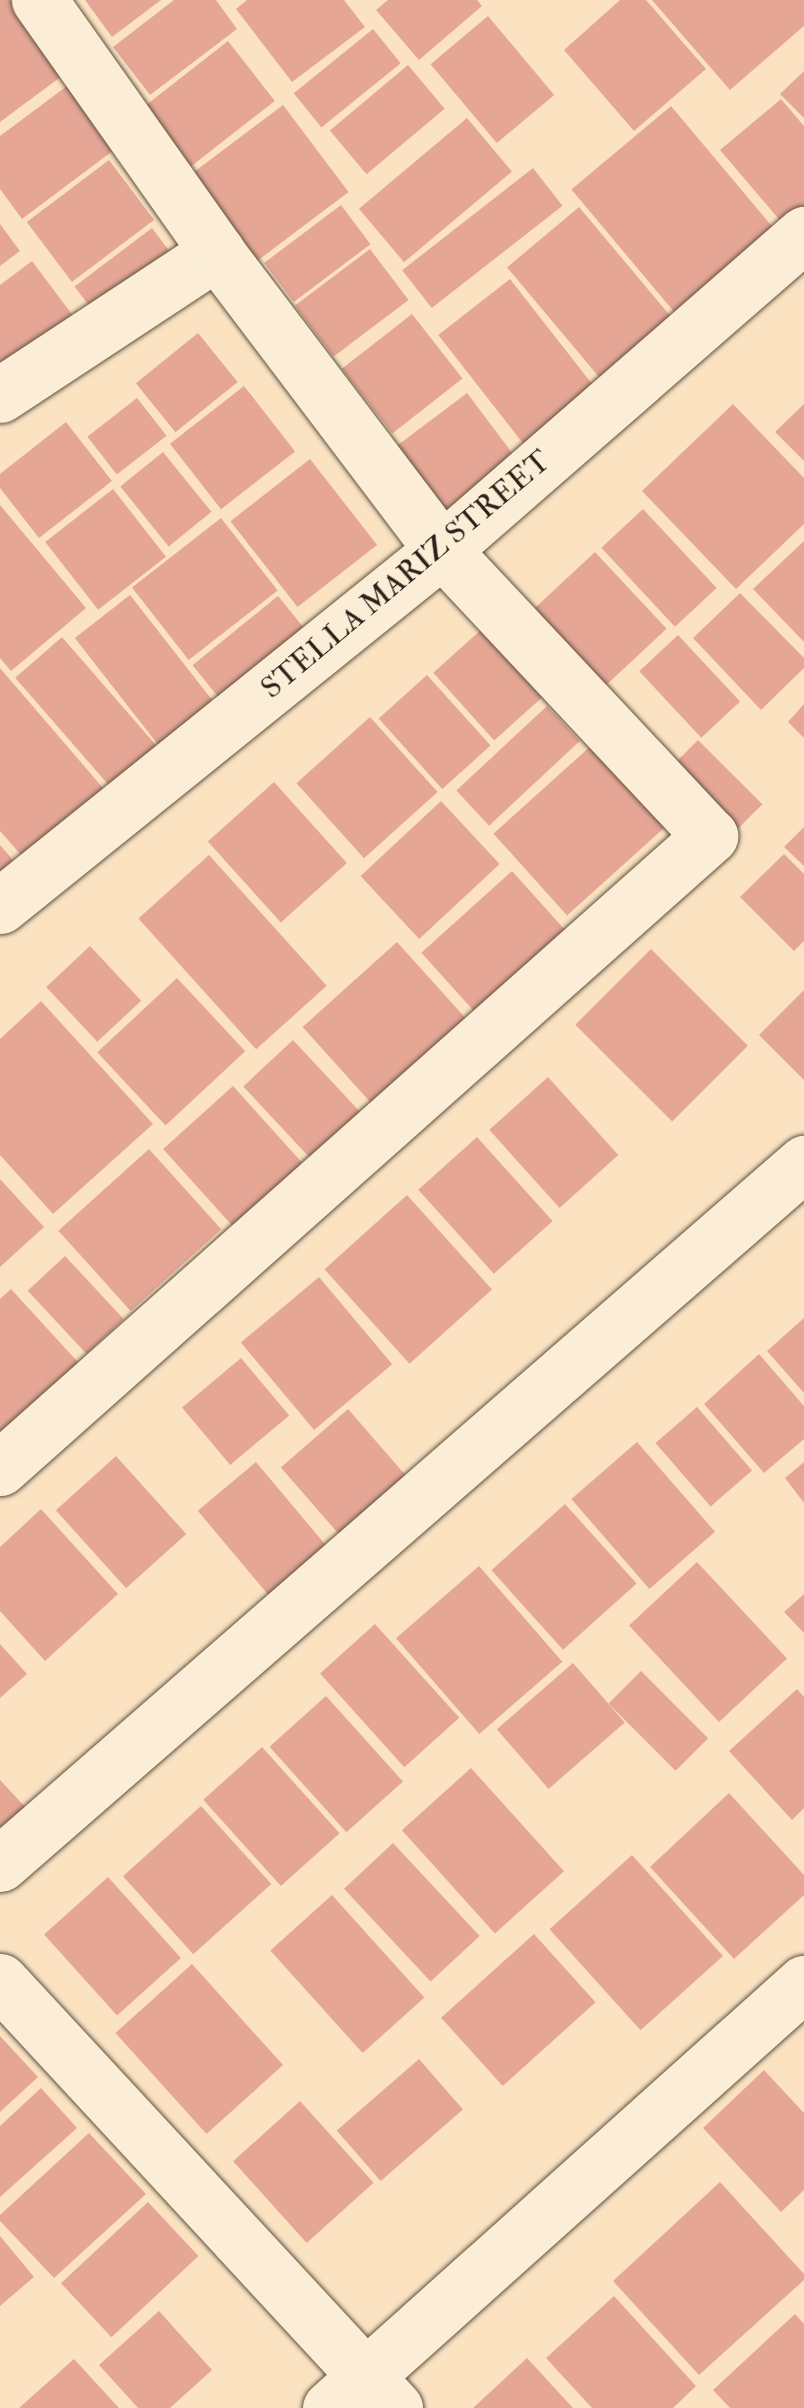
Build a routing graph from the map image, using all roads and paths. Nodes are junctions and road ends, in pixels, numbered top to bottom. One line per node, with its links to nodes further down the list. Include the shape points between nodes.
1 (38, 0): 3 (street)
2 (804, 234): 5 (street, STELLA MARIZ STREET)
3 (218, 252): 4 (street); 5 (street)
4 (0, 395)
5 (442, 550): 6 (street, STELLA MARIZ STREET); 8 (street, via 710,836)
6 (0, 906)
7 (804, 1163): 9 (street)
8 (0, 1468)
9 (0, 1864)
10 (0, 1982): 12 (street)
11 (804, 1984): 12 (street)
12 (364, 2397)

